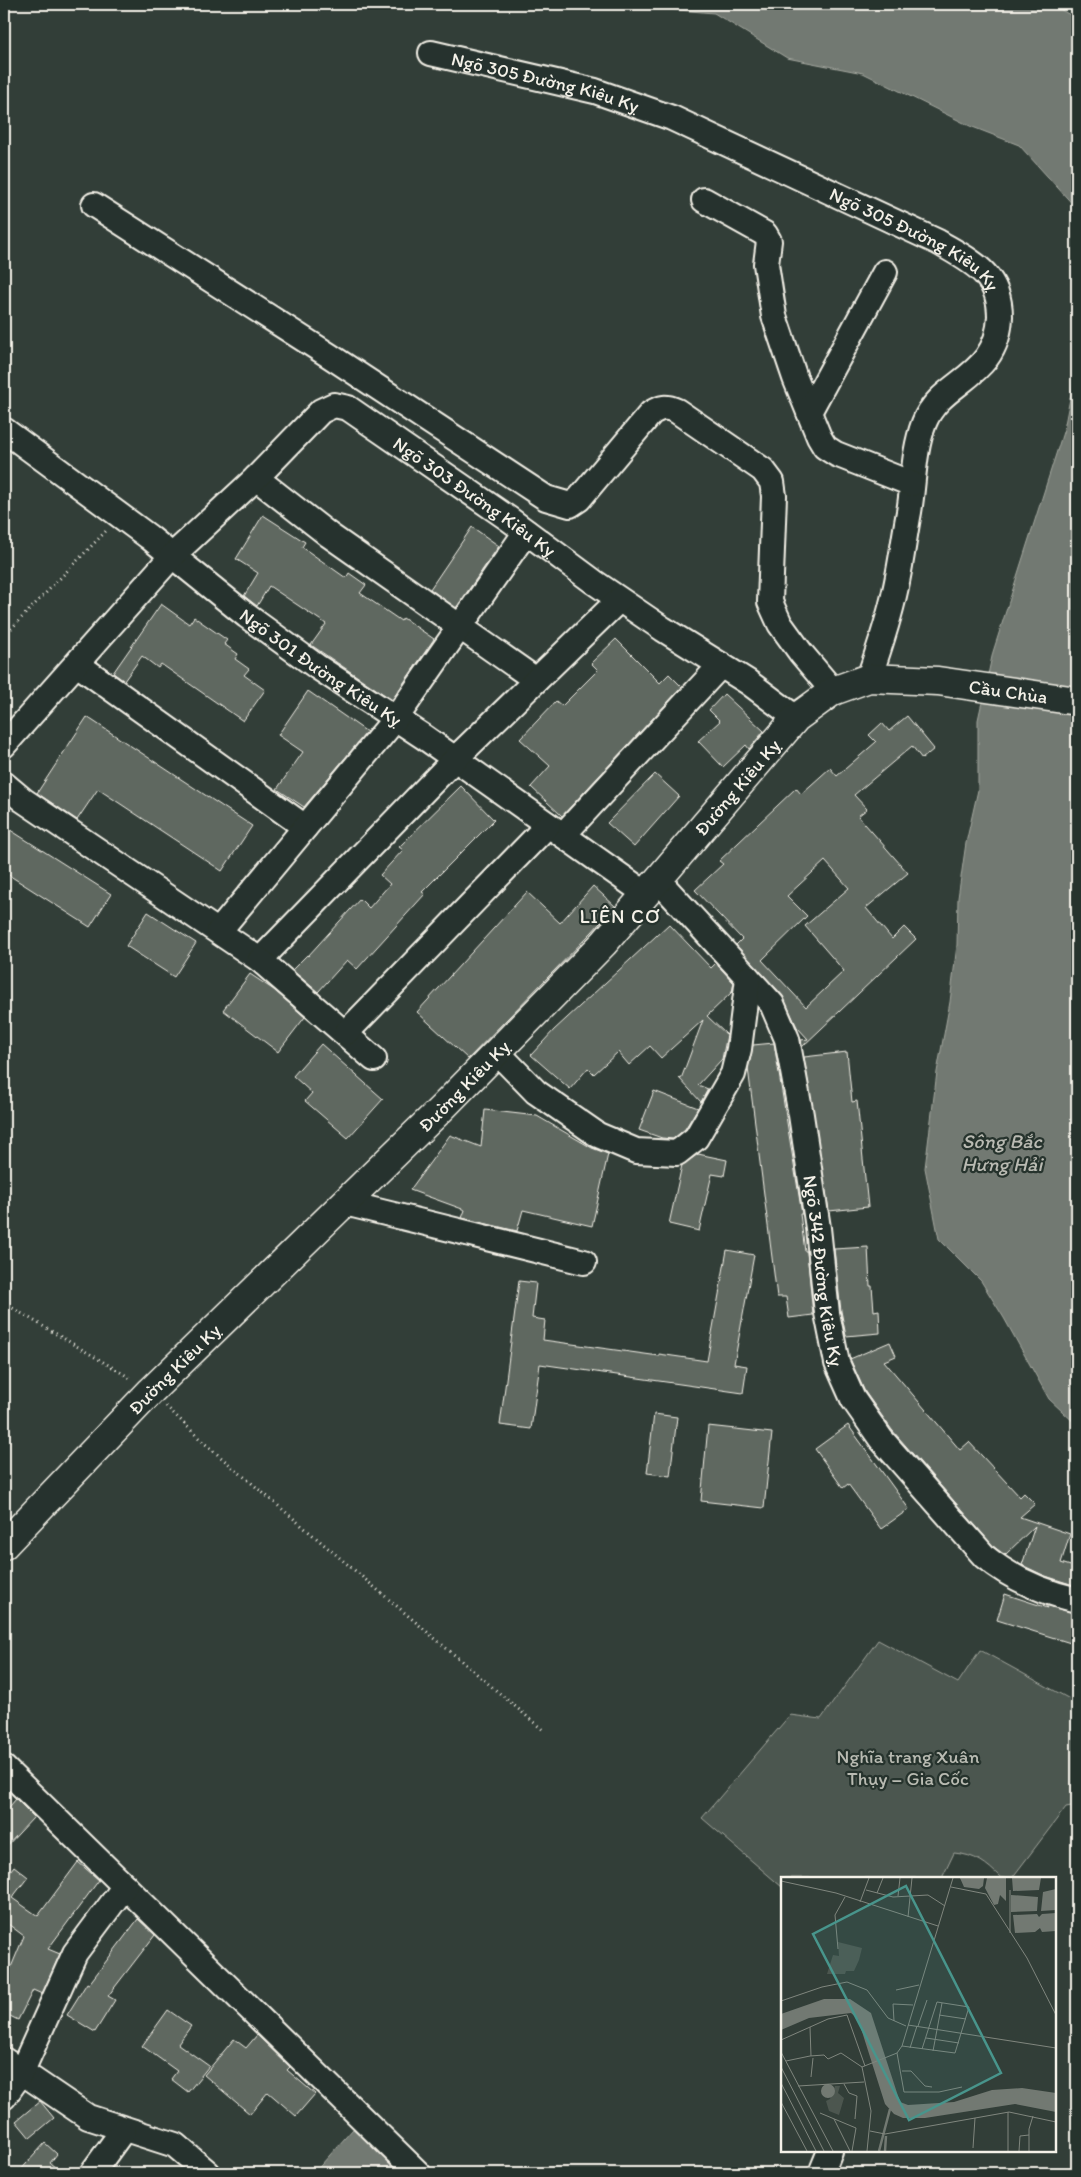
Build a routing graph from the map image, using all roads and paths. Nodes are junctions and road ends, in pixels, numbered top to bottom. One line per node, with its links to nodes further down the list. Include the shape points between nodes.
1 (431, 53): 8 (street, Ngõ 305 Đường Kiêu Kỵ, via 596,90 672,118 938,242 980,267 991,280 998,299 998,331 988,358 933,406 924,422)
2 (704, 200): 5 (street, via 765,234 769,241 766,264 774,316)
3 (94, 205): 20 (street, via 546,498 570,504 579,499 651,413 668,407 677,411 763,470 772,482 774,513 770,602 780,624 801,654)
4 (885, 272): 5 (street)
5 (809, 412): 8 (street, via 825,447)
6 (4, 430): 9 (street, Ngõ 301 Đường Kiêu Kỵ)
7 (256, 478): 10 (street, Ngõ 303 Đường Kiêu Kỵ, via 305,414 342,406); 11 (street, Ngõ 303 Đường Kiêu Kỵ); 13 (street, via 328,535)
8 (912, 484): 17 (street, Ngõ 305 Đường Kiêu Kỵ, via 895,590)
9 (120, 516): 11 (street, Ngõ 301 Đường Kiêu Kỵ); 14 (path)
10 (526, 532): 12 (street, Ngõ 303 Đường Kiêu Kỵ); 13 (street)
11 (172, 556): 15 (street, Ngõ 303 Đường Kiêu Kỵ); 22 (street, Ngõ 301 Đường Kiêu Kỵ, via 316,666)
12 (620, 600): 16 (street, Ngõ 303 Đường Kiêu Kỵ); 18 (street)
13 (459, 626): 18 (street); 22 (street)
14 (4, 636)
15 (77, 664): 24 (street, Ngõ 303 Đường Kiêu Kỵ); 27 (street)
16 (721, 664): 23 (street, Ngõ 303 Đường Kiêu Kỵ); 28 (street)
17 (869, 678): 19 (main road, Đường Kiêu Kỵ); 20 (main road, Đường Kiêu Kỵ)
18 (536, 680): 25 (street)
19 (938, 681): 21 (main road, Cầu Chùa)
20 (833, 691): 23 (main road, Đường Kiêu Kỵ)
21 (1077, 701)
22 (396, 718): 25 (street, Ngõ 301 Đường Kiêu Kỵ); 27 (street)
23 (796, 718): 29 (main road, Đường Kiêu Kỵ)
24 (4, 745)
25 (455, 759): 28 (street, Ngõ 301 Đường Kiêu Kỵ); 31 (street)
26 (4, 784): 30 (street)
27 (305, 827): 30 (street)
28 (555, 830): 29 (street, Ngõ 301 Đường Kiêu Kỵ); 33 (street)
29 (652, 887): 32 (street, Ngõ 342 Đường Kiêu Kỵ); 34 (main road, Đường Kiêu Kỵ, via 604,943)
30 (219, 931): 31 (street)
31 (260, 960): 33 (street)
32 (748, 978): 34 (street, via 733,1074 696,1138 677,1153 636,1151 592,1131 536,1092); 41 (street, Ngõ 342 Đường Kiêu Kỵ, via 772,1004 787,1039 818,1228 827,1313 837,1363 853,1399 881,1439 985,1557 1022,1582)
33 (346, 1034): 35 (street)
34 (497, 1052): 36 (main road, Đường Kiêu Kỵ)
35 (374, 1059)
36 (345, 1203): 37 (street); 39 (main road, Đường Kiêu Kỵ)
37 (584, 1262)
38 (4, 1303): 39 (path)
39 (152, 1391): 40 (main road, Đường Kiêu Kỵ); 42 (path, via 203,1442)
40 (4, 1545)
41 (1077, 1600)
42 (543, 1730)
43 (4, 1768): 44 (street)
44 (125, 1886): 45 (street, via 75,1953); 51 (street)
45 (12, 2067): 46 (street); 47 (street, via 88,2117)
46 (4, 2098)
47 (124, 2129): 49 (street); 50 (street, via 175,2145)
48 (830, 2152): 52 (street)
49 (92, 2173)
50 (208, 2173)
51 (418, 2173)
52 (821, 2173)

